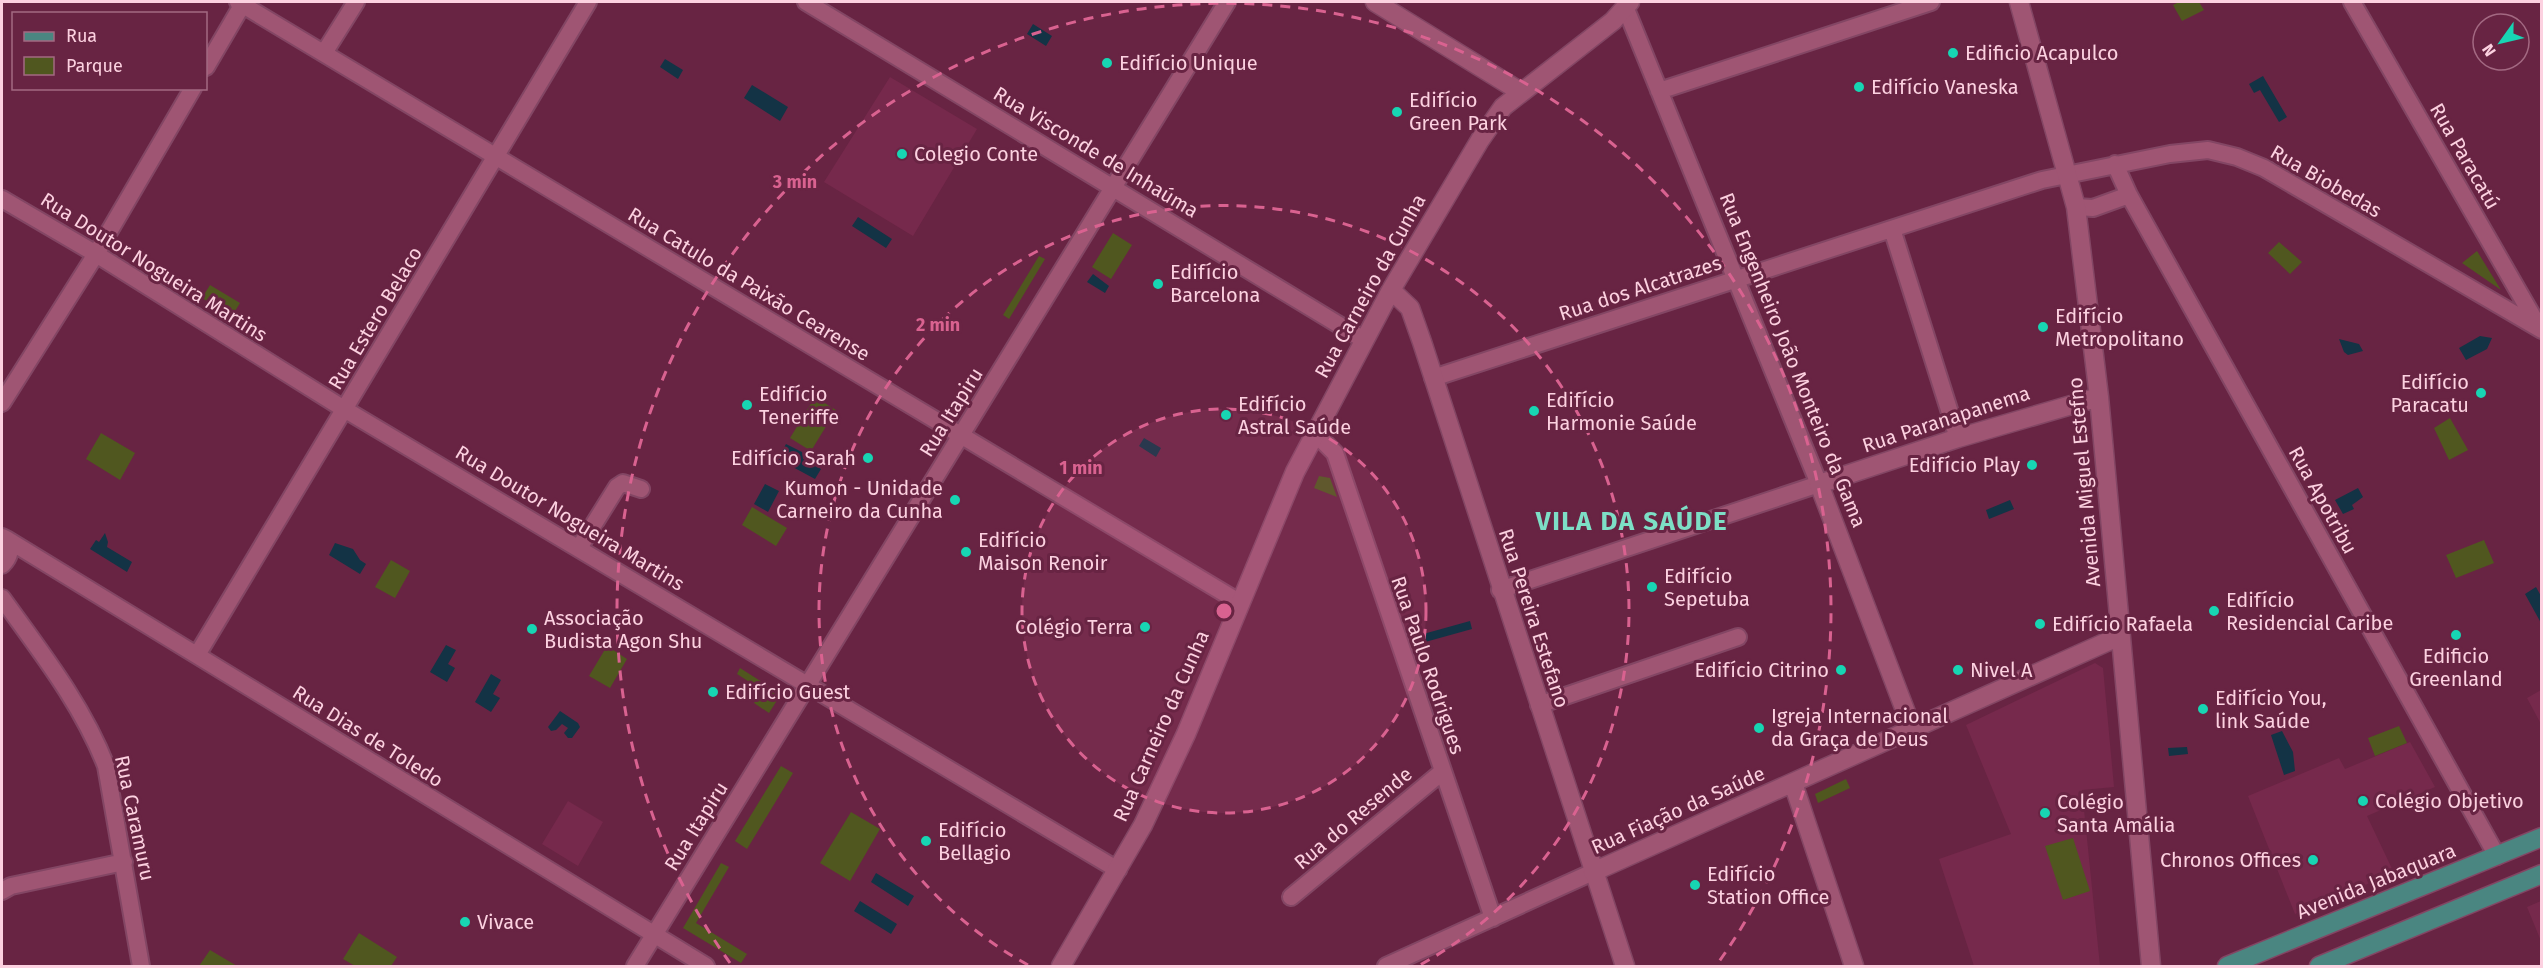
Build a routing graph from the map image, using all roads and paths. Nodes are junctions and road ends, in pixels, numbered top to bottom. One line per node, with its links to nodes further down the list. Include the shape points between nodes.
1 (241, 2): 11 (street, Rua Catulo da Paixão Cearense); 12 (street)
2 (356, 2): 11 (street)
3 (588, 2): 16 (street, Rua Estero Belaco)
4 (806, 2): 19 (street, Rua Visconde de Inhaúma)
5 (1227, 2): 19 (street, Rua Itapiru)
6 (1375, 2): 15 (street)
7 (1931, 2): 14 (street)
8 (2019, 2): 18 (street, Avenida Miguel Estefno)
9 (2352, 2): 27 (street, Rua Paracatú)
10 (1628, 5): 14 (street, Rua Engenheiro João Monteiro da Gama); 15 (street, Rua Carneiro da Cunha)
11 (324, 53): 16 (street, Rua Catulo da Paixão Cearense)
12 (207, 65)
13 (192, 90): 24 (street)
14 (1659, 90): 25 (street, Rua Engenheiro João Monteiro da Gama)
15 (1521, 92): 26 (street, Rua Carneiro da Cunha, via 1503,107 1480,140)
16 (496, 155): 32 (street, Rua Estero Belaco); 34 (street, Rua Catulo da Paixão Cearense)
17 (2115, 164): 18 (street, Rua Biobedas); 20 (street, Rua Apotribu); 27 (street, Rua Biobedas, via 2208,150 2237,157 2264,168)
18 (2067, 174): 22 (street, Avenida Miguel Estefno); 23 (street, Rua dos Alcatrazes)
19 (1114, 187): 28 (street, Rua Visconde de Inhaúma); 34 (street, Rua Itapiru)
20 (2129, 195): 22 (street, via 2093,208); 53 (street, Rua Apotribu)
21 (2, 199): 24 (street, Rua Doutor Nogueira Martins)
22 (2076, 207): 30 (street, Avenida Miguel Estefno)
23 (1892, 229): 25 (street, Rua dos Alcatrazes); 35 (street)
24 (96, 254): 31 (street); 32 (street, Rua Doutor Nogueira Martins)
25 (1737, 279): 29 (street, Rua dos Alcatrazes); 36 (street, Rua Engenheiro João Monteiro da Gama)
26 (1391, 290): 28 (street, Rua Carneiro da Cunha); 29 (street, Rua Pereira Estefano, via 1410,308)
27 (2541, 330)
28 (1364, 340): 33 (street, Rua Carneiro da Cunha)
29 (1433, 378): 41 (street, Rua Pereira Estefano)
30 (2099, 397): 35 (street, Rua Paranapanema); 44 (street, Avenida Miguel Estefno)
31 (2, 403)
32 (344, 410): 39 (street, Rua Doutor Nogueira Martins); 46 (street, Rua Estero Belaco)
33 (1314, 432): 43 (street, Rua Carneiro da Cunha); 50 (street, Rua Paulo Rodrigues, via 1335,453)
34 (961, 437): 43 (street, Rua Catulo da Paixão Cearense); 47 (street, Rua Itapiru)
35 (1958, 438): 36 (street, Rua Paranapanema)
36 (1819, 484): 41 (street, Rua Paranapanema); 49 (street, Rua Engenheiro João Monteiro da Gama)
37 (641, 489): 39 (street, via 623,483 617,487)
38 (4, 538): 40 (street, via 10,549); 46 (street, Rua Dias de Toledo)
39 (579, 548): 47 (street, Rua Doutor Nogueira Martins)
40 (2, 566)
41 (1500, 590): 48 (street, Rua Pereira Estefano)
42 (2, 598): 54 (street, Rua Caramuru, via 52,669 97,744 106,766)
43 (1239, 602): 55 (street, Rua Carneiro da Cunha, via 1186,734)
44 (2120, 636): 49 (street, Rua Fiação da Saúde); 69 (street, Avenida Miguel Estefno)
45 (1738, 637): 48 (street)
46 (197, 655): 61 (street, Rua Dias de Toledo)
47 (808, 685): 55 (street, Rua Doutor Nogueira Martins); 61 (street, Rua Itapiru)
48 (1539, 705): 56 (street, Rua Pereira Estefano)
49 (1913, 731): 51 (street, Rua Fiação da Saúde)
50 (1442, 772): 59 (street, Rua do Resende); 60 (street, Rua Paulo Rodrigues)
51 (1793, 783): 56 (street, Rua Fiação da Saúde); 68 (street)
52 (2541, 837): 53 (main road, Avenida Jabaquara)
53 (2497, 856): 70 (main road, Avenida Jabaquara)
54 (124, 862): 58 (street); 62 (street, Rua Caramuru)
55 (1118, 870): 65 (street, Rua Carneiro da Cunha)
56 (1593, 872): 60 (street, Rua Fiação da Saúde); 67 (street, Rua Pereira Estefano)
57 (2541, 874): 71 (main road)
58 (2, 891)
59 (1291, 897)
60 (1493, 918): 66 (street, Rua Fiação da Saúde)
61 (653, 936): 63 (street, Rua Itapiru); 64 (street, Rua Dias de Toledo)
62 (141, 966)
63 (635, 966)
64 (706, 966)
65 (1061, 966)
66 (1386, 966)
67 (1625, 966)
68 (1854, 966)
69 (2151, 966)
70 (2227, 966)
71 (2319, 966)

